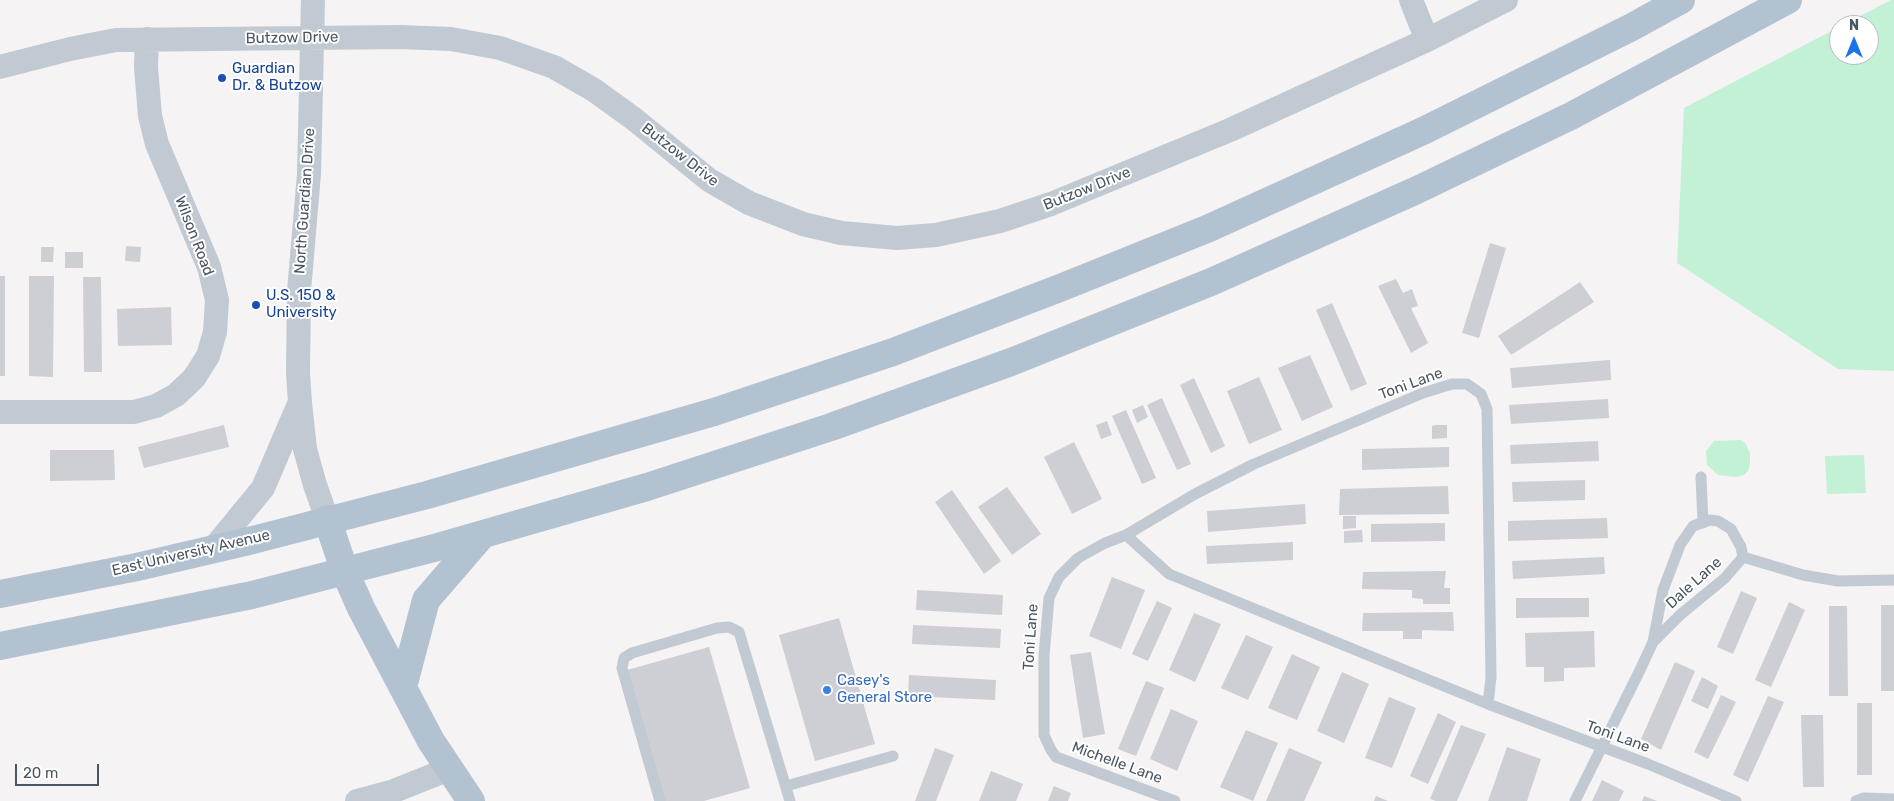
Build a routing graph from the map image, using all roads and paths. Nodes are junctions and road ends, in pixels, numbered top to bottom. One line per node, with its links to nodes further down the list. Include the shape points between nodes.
1 (313, 0): 6 (street, North Guardian Drive)
2 (1411, 0): 8 (street)
3 (1506, 0): 8 (street, Butzow Drive)
4 (1681, 0): 13 (main road, East University Avenue, via 1423,131 1206,229 1060,288 893,352 714,412 427,495)
5 (1788, 0): 15 (main road, via 1571,116 1417,190 1211,282 1011,362 831,427 647,487)
6 (312, 38): 7 (street, Butzow Drive); 8 (street, Butzow Drive, via 400,37 500,48 554,67 594,90 709,180 749,203 803,224 841,233 897,238 936,235 1000,221 1051,204 1230,130); 10 (street, North Guardian Drive, via 309,174 299,291)
7 (147, 39): 9 (street, Butzow Drive, via 116,40); 11 (street, Wilson Road, via 150,116 157,144 209,267 216,300 216,332 208,356 194,378 176,395 156,406 134,412)
8 (1427, 40)
9 (0, 67)
10 (300, 402): 13 (street, North Guardian Drive, via 305,449); 17 (street, North Guardian Drive, via 263,488)
11 (0, 412)
12 (1701, 477): 14 (lane)
13 (328, 520): 17 (main road, East University Avenue); 19 (main road)
14 (1703, 523): 18 (lane, Dale Lane, via 1718,521 1731,529); 22 (lane, Dale Lane, via 1693,526 1680,545 1663,590)
15 (484, 534): 19 (main road); 24 (main road, via 426,600)
16 (1126, 535): 25 (lane, Toni Lane, via 1169,574); 25 (lane, Toni Lane, via 1254,464 1423,393 1452,384 1467,384 1481,394 1487,408 1491,677); 27 (lane, Toni Lane, via 1078,558 1059,577 1049,598 1044,655 1044,735)
17 (213, 549): 21 (main road, East University Avenue)
18 (1743, 557): 20 (lane, via 1803,575 1838,580); 22 (lane, Dale Lane, via 1725,578)
19 (345, 572): 23 (main road, via 252,595); 24 (main road)
20 (1894, 580)
21 (0, 594)
22 (1653, 642): 26 (lane, Dale Lane)
23 (0, 646)
24 (403, 687): 29 (main road, via 430,741)
25 (1488, 704): 26 (lane, Toni Lane)
26 (1601, 747): 37 (lane, Dale Lane); 38 (lane, Toni Lane)
27 (1050, 750): 36 (lane, Michelle Lane, via 1056,757)
28 (893, 756): 30 (lane)
29 (450, 769): 32 (street, via 394,791); 33 (main road)
30 (786, 786): 34 (lane, via 739,632 729,627 717,628 624,658 622,668); 35 (lane)
31 (1894, 798): 39 (lane)
32 (356, 801)
33 (471, 801)
34 (660, 801)
35 (790, 801)
36 (1174, 801)
37 (1575, 801)
38 (1736, 801)
39 (1856, 801)

